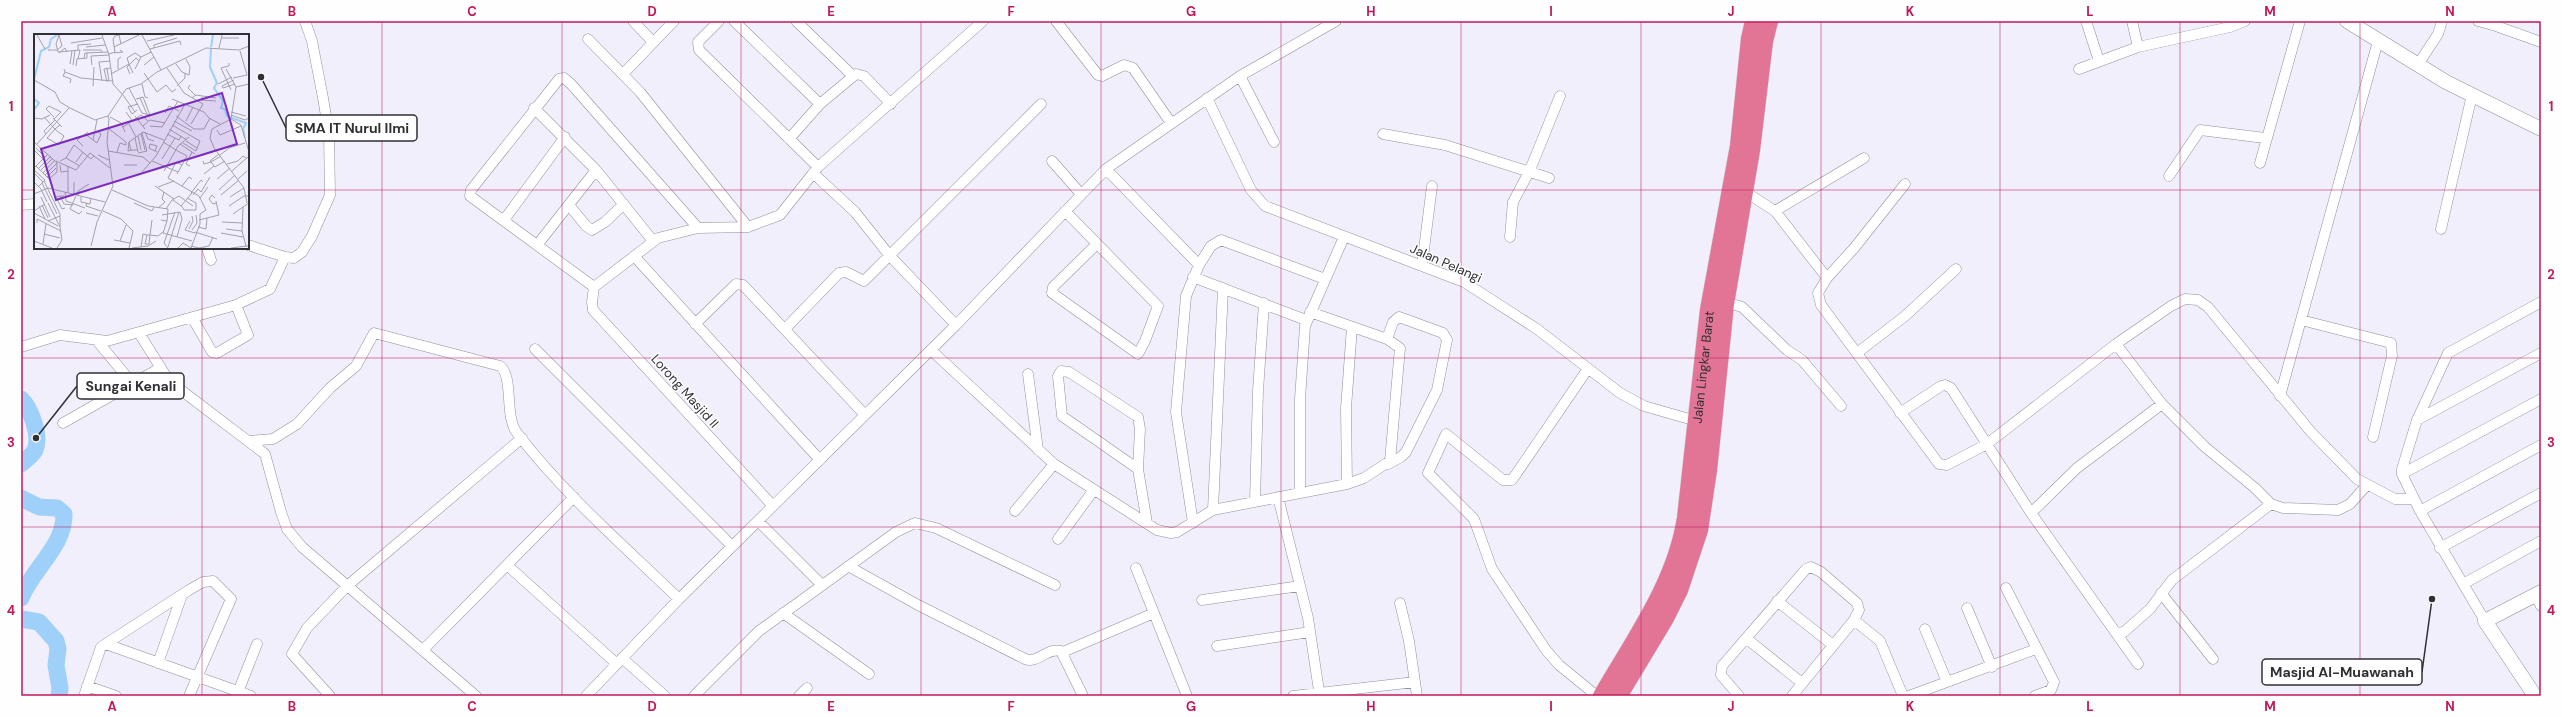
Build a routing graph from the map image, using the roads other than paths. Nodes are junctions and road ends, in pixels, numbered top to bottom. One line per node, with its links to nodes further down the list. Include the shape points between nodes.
1 (305, 21): 77 (street, via 319,68 329,134 330,195 324,212 302,252 294,258)
2 (632, 21): 22 (street)
3 (674, 21): 22 (street)
4 (719, 21): 43 (street, via 698,42 699,50)
5 (734, 21): 34 (street)
6 (796, 21): 29 (street)
7 (983, 21): 35 (street)
8 (1056, 21): 38 (street, via 1098,75 1102,76 1121,66 1133,68)
9 (1336, 21): 30 (street)
10 (1754, 21): 119 (highway, Jalan Lingkar Barat, via 1738,146 1709,310)
11 (1769, 21): 56 (highway, Jalan Lingkar Barat, via 1764,41)
12 (2086, 21): 25 (street)
13 (2132, 21): 24 (street)
14 (2245, 21): 24 (street, via 2230,28)
15 (2300, 21): 42 (street)
16 (2347, 21): 21 (street)
17 (2442, 21): 26 (street, via 2438,34)
18 (2478, 21): 19 (street)
19 (2496, 24): 23 (street)
20 (588, 39): 28 (street)
21 (2378, 41): 26 (street); 93 (street)
22 (653, 42): 28 (street)
23 (2541, 42)
24 (2138, 47): 25 (street)
25 (2099, 61): 27 (street)
26 (2417, 66): 31 (street)
27 (2079, 69)
28 (623, 74): 65 (street)
29 (852, 75): 34 (street); 35 (street, via 864,76)
30 (1240, 76): 33 (street); 44 (street)
31 (2472, 95): 39 (street); 67 (street)
32 (1560, 96): 51 (street)
33 (1207, 98): 38 (street); 68 (street, Jalan Pelangi, via 1260,202 1269,209)
34 (820, 104): 43 (street)
35 (891, 104): 50 (street)
36 (1041, 104): 76 (street)
37 (534, 108): 41 (street); 64 (street, via 470,193 471,198); 66 (street, via 559,79 566,79)
38 (1171, 124): 48 (street)
39 (2541, 129)
40 (1383, 134): 51 (street, via 1436,142)
41 (565, 137): 49 (street); 64 (street)
42 (2265, 138): 47 (street); 52 (street, via 2200,130)
43 (789, 139): 50 (street)
44 (1274, 142)
45 (1864, 158): 63 (street)
46 (1052, 161): 57 (street)
47 (2260, 163)
48 (1106, 169): 57 (street); 79 (street)
49 (596, 170): 59 (street); 61 (street)
50 (816, 170): 65 (street, via 780,215); 76 (street, via 855,212)
51 (1530, 170): 53 (street); 69 (street, via 1513,202)
52 (2169, 176)
53 (1549, 178)
54 (1905, 184): 84 (street)
55 (1432, 186): 80 (street)
56 (1744, 191): 63 (street); 87 (highway, Jalan Lingkar Barat)
57 (1081, 194): 62 (street)
58 (34, 204): 60 (street)
59 (624, 204): 61 (street, via 592,230); 70 (street)
60 (21, 205)
61 (569, 205): 71 (street)
62 (1065, 211): 72 (street); 95 (street)
63 (1775, 211): 84 (street)
64 (504, 220): 71 (street)
65 (748, 227): 66 (street)
66 (698, 228): 70 (street)
67 (2441, 229)
68 (1344, 237): 80 (street, Jalan Pelangi); 83 (street)
69 (1510, 237)
70 (653, 240): 75 (street)
71 (538, 244): 85 (street)
72 (1097, 244): 72 (street, via 1053,287 1052,293 1138,354 1158,306)
73 (249, 245): 77 (street)
74 (207, 249): 78 (street)
75 (634, 256): 85 (street); 94 (street)
76 (890, 256): 95 (street); 97 (street, via 864,281 846,272 839,273)
77 (285, 257): 90 (street, via 270,289)
78 (211, 260)
79 (1199, 265): 82 (street); 83 (street, via 1214,243 1220,240)
80 (1422, 265): 108 (street, Jalan Pelangi, via 1480,292 1537,329)
81 (1956, 269): 106 (street, via 1905,316)
82 (1193, 278): 86 (street); 148 (street, via 1186,296 1176,412)
83 (1325, 278): 91 (street)
84 (1827, 278): 106 (street, via 1819,290 1818,300)
85 (594, 287): 141 (street, Lorong Masjid II, via 591,306 593,310)
86 (1224, 288): 89 (street); 142 (street)
87 (1726, 302): 114 (street, via 1742,307 1787,350 1802,360); 119 (highway, Jalan Lingkar Barat)
88 (2541, 302): 117 (street, via 2451,349 2442,362)
89 (1264, 303): 91 (street); 139 (street)
90 (236, 305): 92 (street); 92 (street, via 248,335 217,353 212,352)
91 (1308, 316): 96 (street); 134 (street, via 1300,399)
92 (192, 319): 98 (street)
93 (2301, 320): 111 (street); 120 (street, via 2391,344 2392,356)
94 (696, 324): 97 (street, via 736,284 741,284); 126 (street)
95 (956, 325): 104 (street)
96 (1352, 327): 99 (street); 131 (street, via 1346,408)
97 (785, 329): 116 (street)
98 (139, 333): 100 (street); 107 (street)
99 (1387, 339): 128 (street, via 1398,346 1400,351 1391,456); 128 (street, via 1393,322 1399,317 1443,333 1447,340 1441,378 1432,400 1404,455)
100 (98, 342): 102 (street, via 60,335); 110 (street)
101 (2116, 344): 111 (street, via 2170,306 2185,299 2198,300 2208,307); 113 (street); 123 (street)
102 (21, 347)
103 (535, 349): 151 (street)
104 (931, 350): 116 (street); 125 (street)
105 (2541, 353): 117 (street)
106 (1857, 354): 115 (street)
107 (160, 368): 110 (street); 122 (street, via 173,386)
108 (1587, 370): 119 (street, Jalan Pelangi, via 1644,406); 213 (street, via 1512,480 1502,480 1446,434 1428,473 1474,519 1492,569 1546,650 1559,665)
109 (1028, 374): 125 (street)
110 (132, 383): 118 (street)
111 (2280, 396): 132 (street, via 2316,437)
112 (2541, 399): 130 (street)
113 (2162, 404): 140 (street, via 2205,447); 145 (street, via 2077,468)
114 (1841, 406)
115 (1900, 413): 123 (street, via 1935,462 1941,465 1947,465); 123 (street, via 1941,386 1947,386)
116 (865, 415): 126 (street)
117 (2417, 420): 130 (street)
118 (63, 423)
119 (1704, 423): 214 (highway, Jalan Lingkar Barat, via 1685,525 1674,567); 215 (highway, Jalan Lingkar Barat, via 1708,470 1700,524 1687,569 1665,618)
120 (2373, 437)
121 (522, 438): 122 (street, via 512,422 506,375 500,366 374,333 356,366 330,388 297,424 272,439); 137 (street, via 551,476); 159 (street)
122 (249, 441): 159 (street, via 267,457 280,512 293,538)
123 (1988, 444): 145 (street)
124 (2541, 446): 144 (street)
125 (1038, 450): 127 (street)
126 (820, 460): 141 (street)
127 (1054, 464): 133 (street); 143 (street)
128 (1388, 464): 131 (street, via 1364,478)
129 (1138, 469): 129 (street, via 1138,417 1069,372 1061,371 1058,376 1062,416); 147 (street)
130 (2402, 474): 138 (street)
131 (1347, 484): 134 (street)
132 (2366, 486): 138 (street, via 2395,499); 140 (street, via 2350,504 2338,510 2283,508)
133 (1093, 492): 147 (street); 149 (street)
134 (1300, 492): 136 (street)
135 (2541, 493): 152 (street)
136 (1278, 497): 139 (street); 160 (street)
137 (574, 498): 153 (street); 165 (street)
138 (2413, 499): 144 (street)
139 (1255, 501): 142 (street)
140 (2271, 504): 162 (street, via 2172,580)
141 (773, 506): 146 (street)
142 (1213, 510): 148 (street)
143 (1015, 511)
144 (2420, 511): 152 (street)
145 (2031, 513): 176 (street)
146 (758, 521): 151 (street); 156 (street)
147 (1147, 523): 148 (street, via 1157,530 1171,533)
148 (1193, 523)
149 (1058, 539)
150 (2541, 541): 157 (street)
151 (732, 546): 165 (street)
152 (2440, 548): 157 (street)
153 (507, 565): 183 (street); 186 (street)
154 (848, 566): 156 (street); 158 (street, via 896,532 919,523 949,534); 184 (street, via 1025,659 1033,660 1056,650)
155 (1136, 568): 171 (street)
156 (821, 584): 170 (street)
157 (2463, 584): 173 (street)
158 (1055, 585)
159 (347, 586): 183 (street); 203 (street, via 307,628 292,654)
160 (1300, 586): 166 (street); 175 (street)
161 (2006, 588): 182 (street)
162 (2161, 593): 176 (street, via 2150,609 2124,632); 185 (street)
163 (182, 595): 178 (street); 187 (street); 191 (street, via 208,580 216,582 231,599)
164 (2539, 598): 173 (street)
165 (679, 599): 186 (street)
166 (1202, 600)
167 (1777, 601): 172 (street, via 1806,569 1815,568 1857,603 1859,610); 177 (street); 180 (street)
168 (1400, 604): 192 (street)
169 (1967, 608): 189 (street)
170 (783, 613): 190 (street); 207 (street, via 759,631)
171 (1154, 613): 184 (street); 210 (street)
172 (1854, 620): 180 (street); 218 (street, via 1880,642)
173 (2485, 621): 221 (street)
174 (1925, 629): 193 (street)
175 (1310, 632): 181 (street); 198 (street)
176 (2116, 633): 188 (street)
177 (1747, 640): 194 (street); 216 (street, via 1722,666 1720,672)
178 (106, 644): 187 (street); 195 (street, via 99,650)
179 (257, 644): 197 (street)
180 (1833, 644): 194 (street)
181 (1217, 646)
182 (2036, 649): 189 (street); 220 (street, via 2054,685 2051,690)
183 (423, 650): 204 (street)
184 (1064, 652): 209 (street)
185 (2213, 659)
186 (620, 661): 205 (street); 206 (street)
187 (158, 663): 191 (street)
188 (2138, 664)
189 (1992, 667): 193 (street)
190 (868, 674)
191 (197, 677): 197 (street); 201 (street)
192 (1415, 682): 198 (street); 212 (street)
193 (1947, 682): 219 (street)
194 (1802, 683): 217 (street)
195 (87, 686): 199 (street); 200 (street)
196 (806, 688): 208 (street)
197 (238, 692): 202 (street)
198 (1319, 692): 211 (street)
199 (84, 696)
200 (116, 696)
201 (188, 696)
202 (251, 696)
203 (330, 696)
204 (476, 696)
205 (586, 696)
206 (665, 696)
207 (694, 696)
208 (799, 696)
209 (1083, 696)
210 (1187, 696)
211 (1293, 696)
212 (1417, 696)
213 (1597, 696)
214 (1602, 696)
215 (1618, 696)
216 (1739, 696)
217 (1792, 696)
218 (1903, 696)
219 (1909, 696)
220 (2035, 696)
221 (2535, 696)

